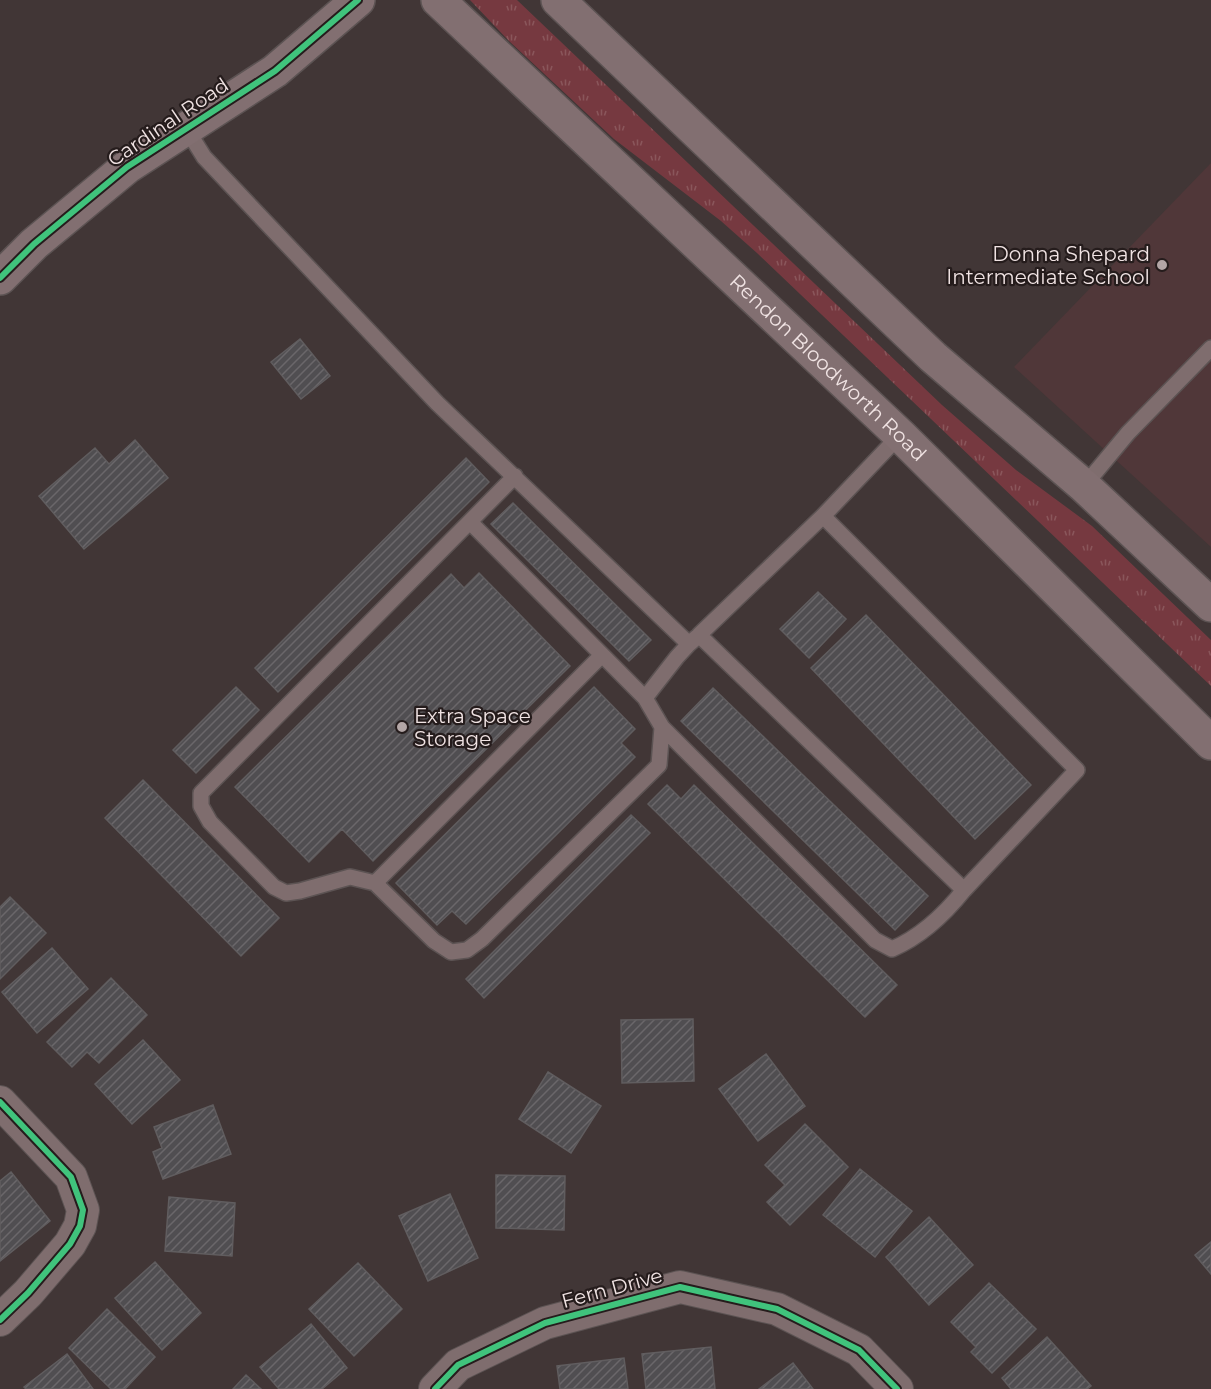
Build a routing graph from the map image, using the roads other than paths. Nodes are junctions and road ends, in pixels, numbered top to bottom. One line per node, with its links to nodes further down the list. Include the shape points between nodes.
1 (358, 0): 4 (main road, Cardinal Road, via 275,71)
2 (438, 0): 7 (main road, Rendon Bloodworth Road)
3 (558, 0): 9 (main road, via 933,357)
4 (186, 128): 5 (main road, Cardinal Road, via 127,167 34,244); 8 (lane, via 204,157 437,403)
5 (0, 278)
6 (1211, 348): 9 (lane)
7 (900, 435): 10 (lane); 17 (main road, Rendon Bloodworth Road)
8 (514, 476): 11 (lane); 13 (lane)
9 (1084, 486): 12 (main road)
10 (824, 516): 13 (lane); 19 (lane, via 1077,770)
11 (470, 522): 14 (lane); 18 (lane, via 201,793 201,806 210,822 274,887 286,893 350,877)
12 (1211, 605)
13 (694, 640): 15 (lane); 19 (lane)
14 (602, 655): 15 (lane); 18 (lane)
15 (645, 698): 16 (lane)
16 (662, 727): 18 (lane, via 659,765 467,950 451,952 434,941); 19 (lane, via 875,940 892,949 908,942 948,910)
17 (1211, 743)
18 (375, 883)
19 (964, 890)
20 (0, 1102): 21 (street, via 71,1177 83,1210 70,1244)
21 (0, 1320)
22 (435, 1389): 23 (street, Fern Drive, via 458,1365 545,1323 680,1287 777,1309 859,1350)
23 (897, 1389)

